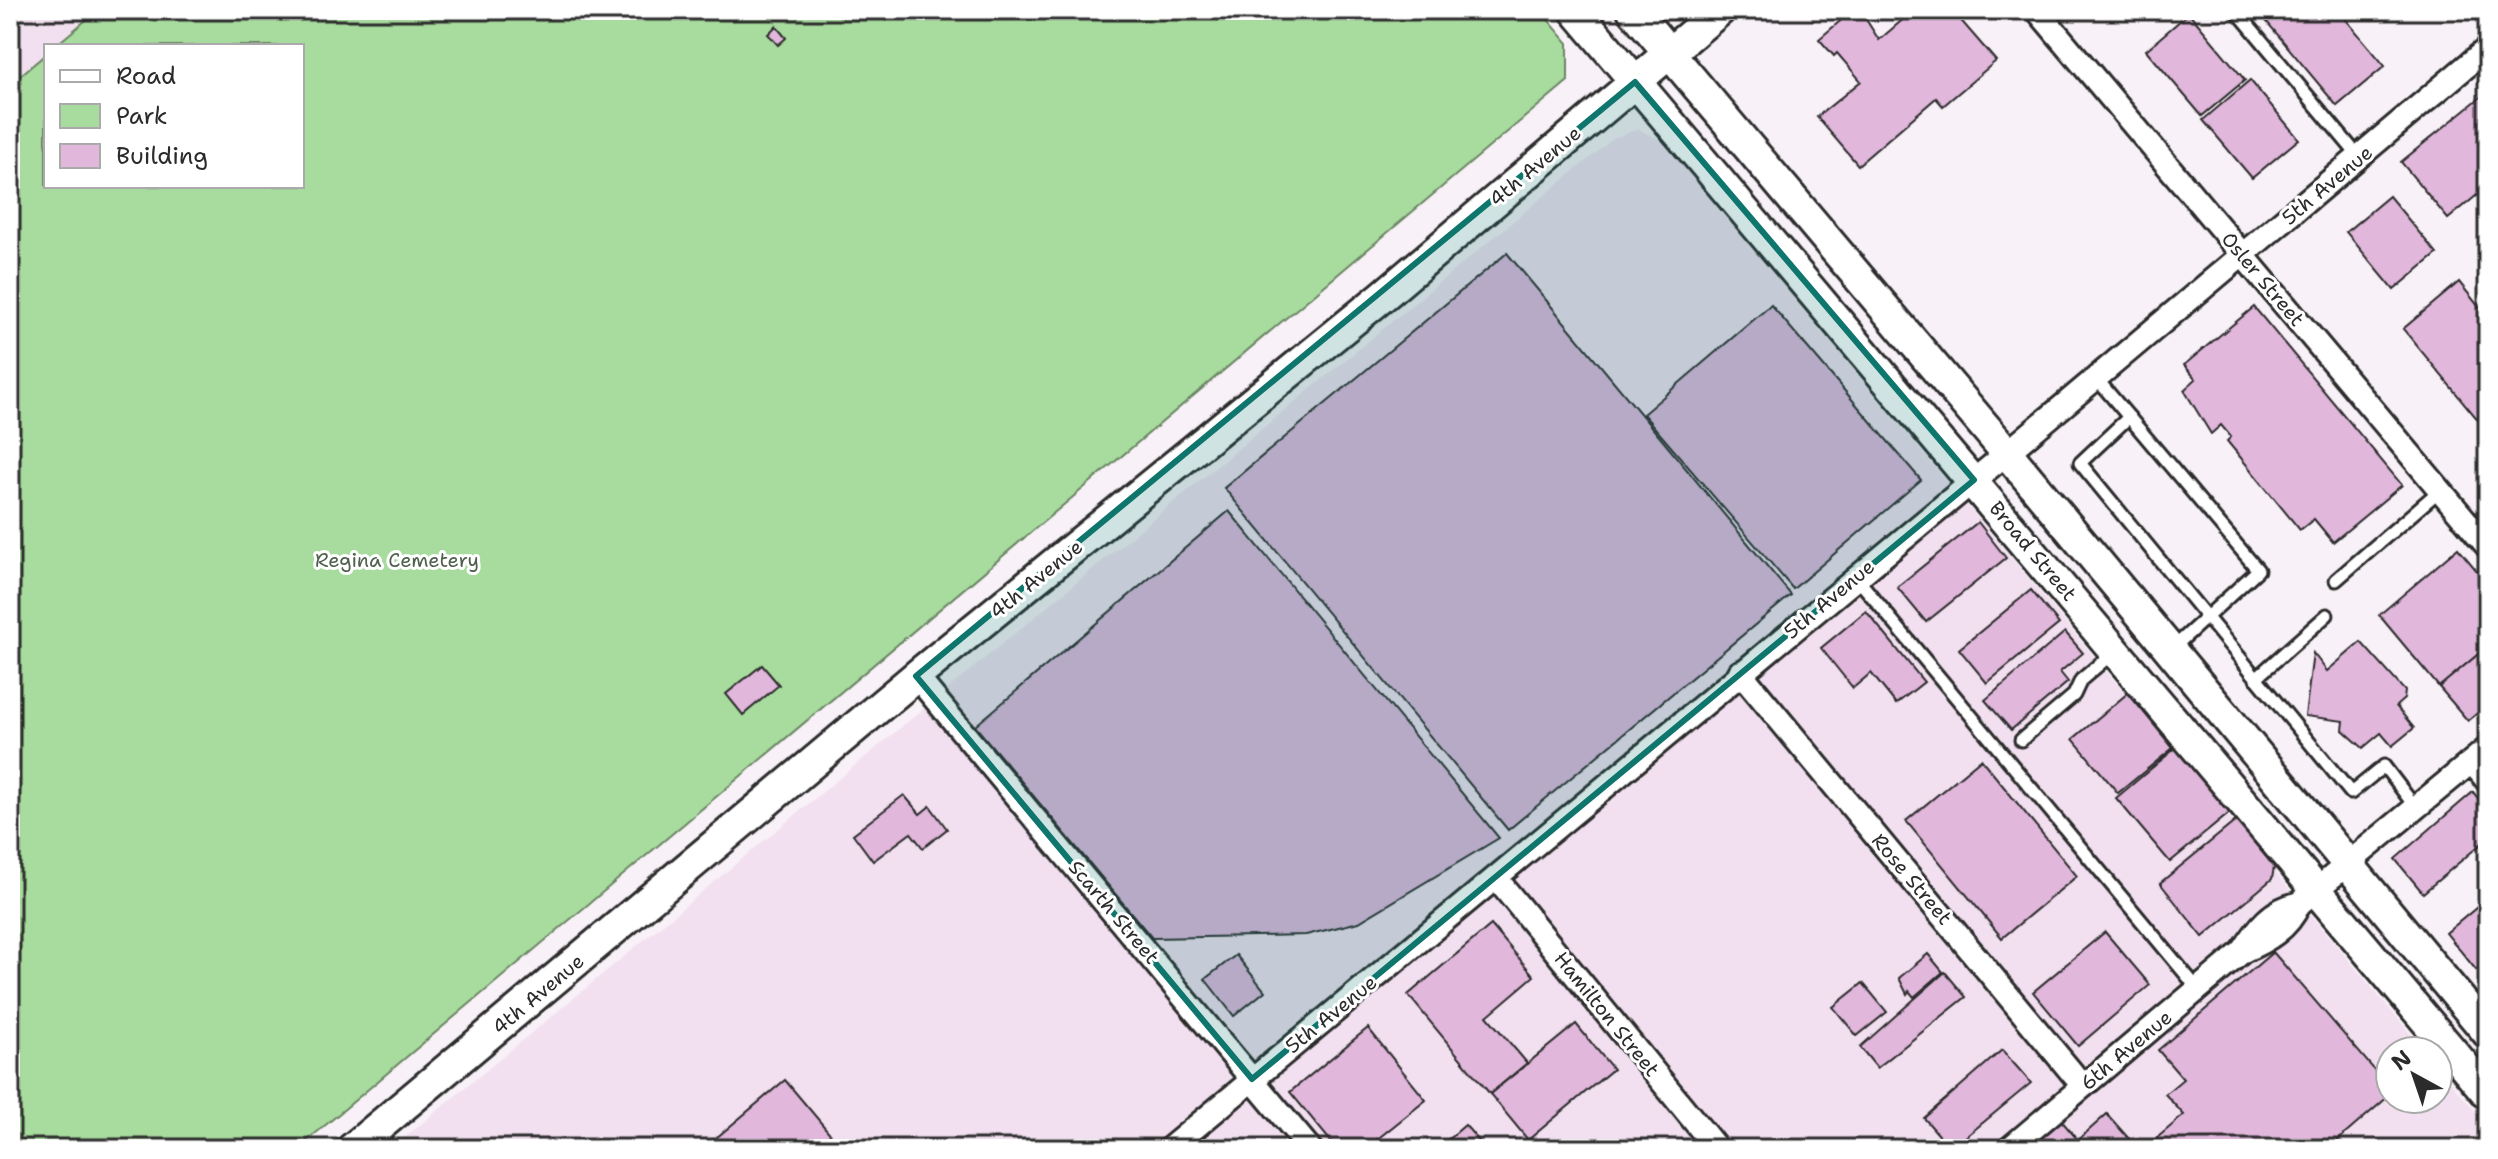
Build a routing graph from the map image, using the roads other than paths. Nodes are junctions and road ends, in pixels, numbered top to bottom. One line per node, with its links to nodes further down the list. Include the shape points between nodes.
1 (1575, 10): 8 (main road, Broad Street)
2 (1633, 10): 7 (main road, Broad Street)
3 (1720, 10): 7 (main road, 4th Avenue)
4 (2037, 10): 10 (street, Osler Street)
5 (2236, 10): 9 (lane)
6 (2487, 52): 9 (street, 5th Avenue)
7 (1669, 53): 8 (main road, 4th Avenue); 13 (main road, Broad Street)
8 (1635, 82): 14 (main road, Broad Street); 24 (main road, 4th Avenue, via 1383,296)
9 (2359, 157): 10 (street, 5th Avenue)
10 (2243, 256): 11 (street, 5th Avenue); 15 (street, Osler Street)
11 (2096, 378): 12 (lane); 13 (street, 5th Avenue)
12 (2129, 417): 20 (lane, via 2080,463); 20 (lane, via 2258,570)
13 (2007, 453): 14 (street, 5th Avenue); 22 (main road, Broad Street)
14 (1974, 480): 17 (street, 5th Avenue); 21 (main road, Broad Street)
15 (2440, 490): 16 (street, Osler Street); 18 (lane)
16 (2488, 547)
17 (1856, 576): 23 (street, 5th Avenue); 34 (lane)
18 (2336, 580)
19 (2327, 615): 25 (lane)
20 (2206, 618): 22 (lane); 25 (lane)
21 (2115, 651): 26 (lane); 33 (main road, Broad Street)
22 (2170, 651): 31 (main road, Broad Street)
23 (1740, 672): 32 (street, 5th Avenue); 37 (street, Rose Street)
24 (916, 676): 36 (street, Scarth Street); 39 (main road, 4th Avenue)
25 (2256, 678): 30 (lane, via 2351,793 2384,766)
26 (2021, 740)
27 (2488, 748): 28 (street, 6th Avenue)
28 (2467, 765): 29 (lane); 30 (street, 6th Avenue)
29 (2488, 790)
30 (2416, 808): 31 (street, 6th Avenue)
31 (2347, 865): 33 (street, 6th Avenue); 35 (main road, Broad Street)
32 (1496, 878): 36 (street, 5th Avenue); 42 (street, Hamilton Street)
33 (2308, 897): 34 (street, 6th Avenue, via 2283,907); 38 (main road, Broad Street)
34 (2198, 989): 37 (street, 6th Avenue)
35 (2488, 1033)
36 (1252, 1079): 40 (street, 5th Avenue); 41 (street, Scarth Street)
37 (2083, 1086): 43 (street, 6th Avenue)
38 (2488, 1094)
39 (352, 1149)
40 (1169, 1149)
41 (1310, 1149)
42 (1717, 1149)
43 (2009, 1149)

